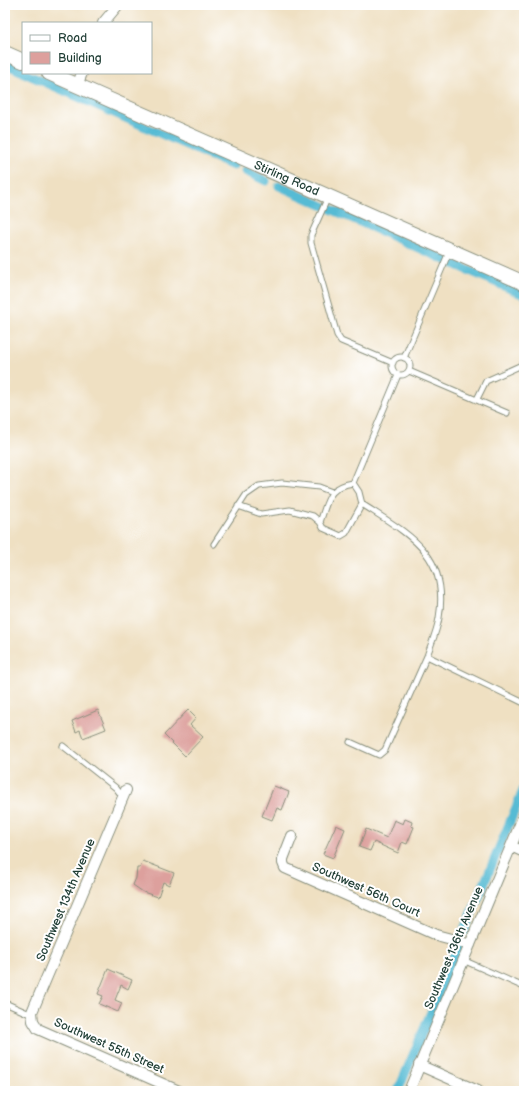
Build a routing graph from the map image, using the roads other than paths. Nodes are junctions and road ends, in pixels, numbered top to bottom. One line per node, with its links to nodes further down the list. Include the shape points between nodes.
1 (118, 5): 2 (street)
2 (103, 22)
3 (5, 53): 4 (street)
4 (22, 61)
5 (54, 74): 6 (street, Stirling Road)
6 (80, 79): 7 (street, Stirling Road)
7 (328, 197): 8 (street, Stirling Road); 11 (lane, via 311,235 311,243 337,335 341,341)
8 (449, 250): 9 (street, Stirling Road); 10 (lane)
9 (524, 283)
10 (404, 358): 11 (lane, via 397,358); 13 (lane, via 410,363)
11 (393, 363): 14 (lane, via 392,368)
12 (524, 364): 15 (lane, via 486,381)
13 (409, 372): 14 (lane); 15 (lane)
14 (398, 375): 17 (lane)
15 (477, 399): 16 (lane)
16 (507, 413)
17 (352, 483): 18 (lane, via 341,485); 19 (lane, via 359,492)
18 (332, 492): 20 (lane, via 319,487 282,483 260,486 246,495); 21 (lane)
19 (362, 504): 21 (lane, via 346,533 341,536 323,528); 23 (lane, via 413,540 436,568 441,606)
20 (238, 506): 21 (lane, via 261,514 290,510 312,516); 22 (lane)
21 (320, 522)
22 (214, 544)
23 (427, 656): 24 (lane); 25 (lane, via 385,750 379,755)
24 (524, 703)
25 (350, 742)
26 (63, 746): 27 (lane)
27 (125, 794): 36 (street, Southwest 134th Avenue)
28 (524, 815): 30 (street, Southwest 136th Avenue)
29 (292, 836): 32 (street, Southwest 56th Court, via 283,859 284,868 436,936)
30 (511, 846): 31 (street); 32 (street, Southwest 136th Avenue)
31 (524, 852)
32 (470, 945): 33 (street, Southwest 136th Avenue)
33 (463, 960): 34 (lane); 37 (street, Southwest 136th Avenue)
34 (524, 987)
35 (5, 1004): 36 (lane)
36 (30, 1016): 38 (street, Southwest 55th Street, via 38,1029)
37 (419, 1065): 39 (street, Southwest 136th Avenue); 40 (street)
38 (179, 1091)
39 (409, 1091)
40 (478, 1091)

